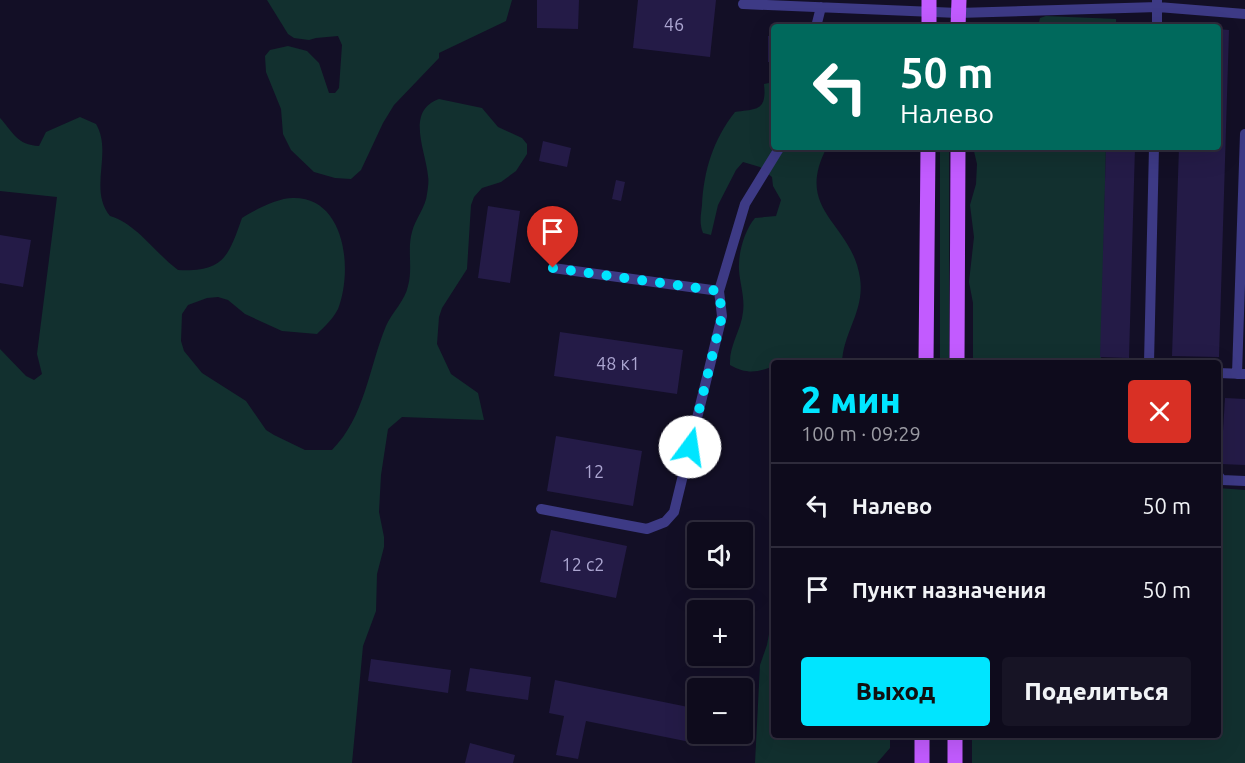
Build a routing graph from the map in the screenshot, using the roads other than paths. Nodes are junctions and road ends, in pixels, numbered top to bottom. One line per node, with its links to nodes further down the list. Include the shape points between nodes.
1 (1157, 3): 6 (lane); 7 (lane); 10 (lane)
2 (743, 4): 5 (lane)
3 (839, 4): 4 (lane); 5 (lane)
4 (929, 6): 6 (lane); 9 (main road)
5 (821, 7): 8 (lane)
6 (958, 13)
7 (1245, 14)
8 (817, 24)
9 (929, 24)
10 (1157, 24)
11 (1245, 134): 22 (lane)
12 (778, 150): 17 (lane, via 745,204)
13 (928, 150): 18 (main road)
14 (958, 150): 19 (main road)
15 (1154, 150): 20 (lane)
16 (553, 268): 17 (lane)
17 (719, 291): 25 (lane, via 722,316 674,512 665,522 647,529)
18 (926, 360)
19 (957, 360)
20 (1149, 360)
21 (1221, 373): 22 (lane)
22 (1241, 374)
23 (1221, 479): 24 (lane)
24 (1245, 481)
25 (541, 509)
26 (922, 738): 28 (main road)
27 (955, 738): 29 (main road)
28 (922, 763)
29 (955, 763)

